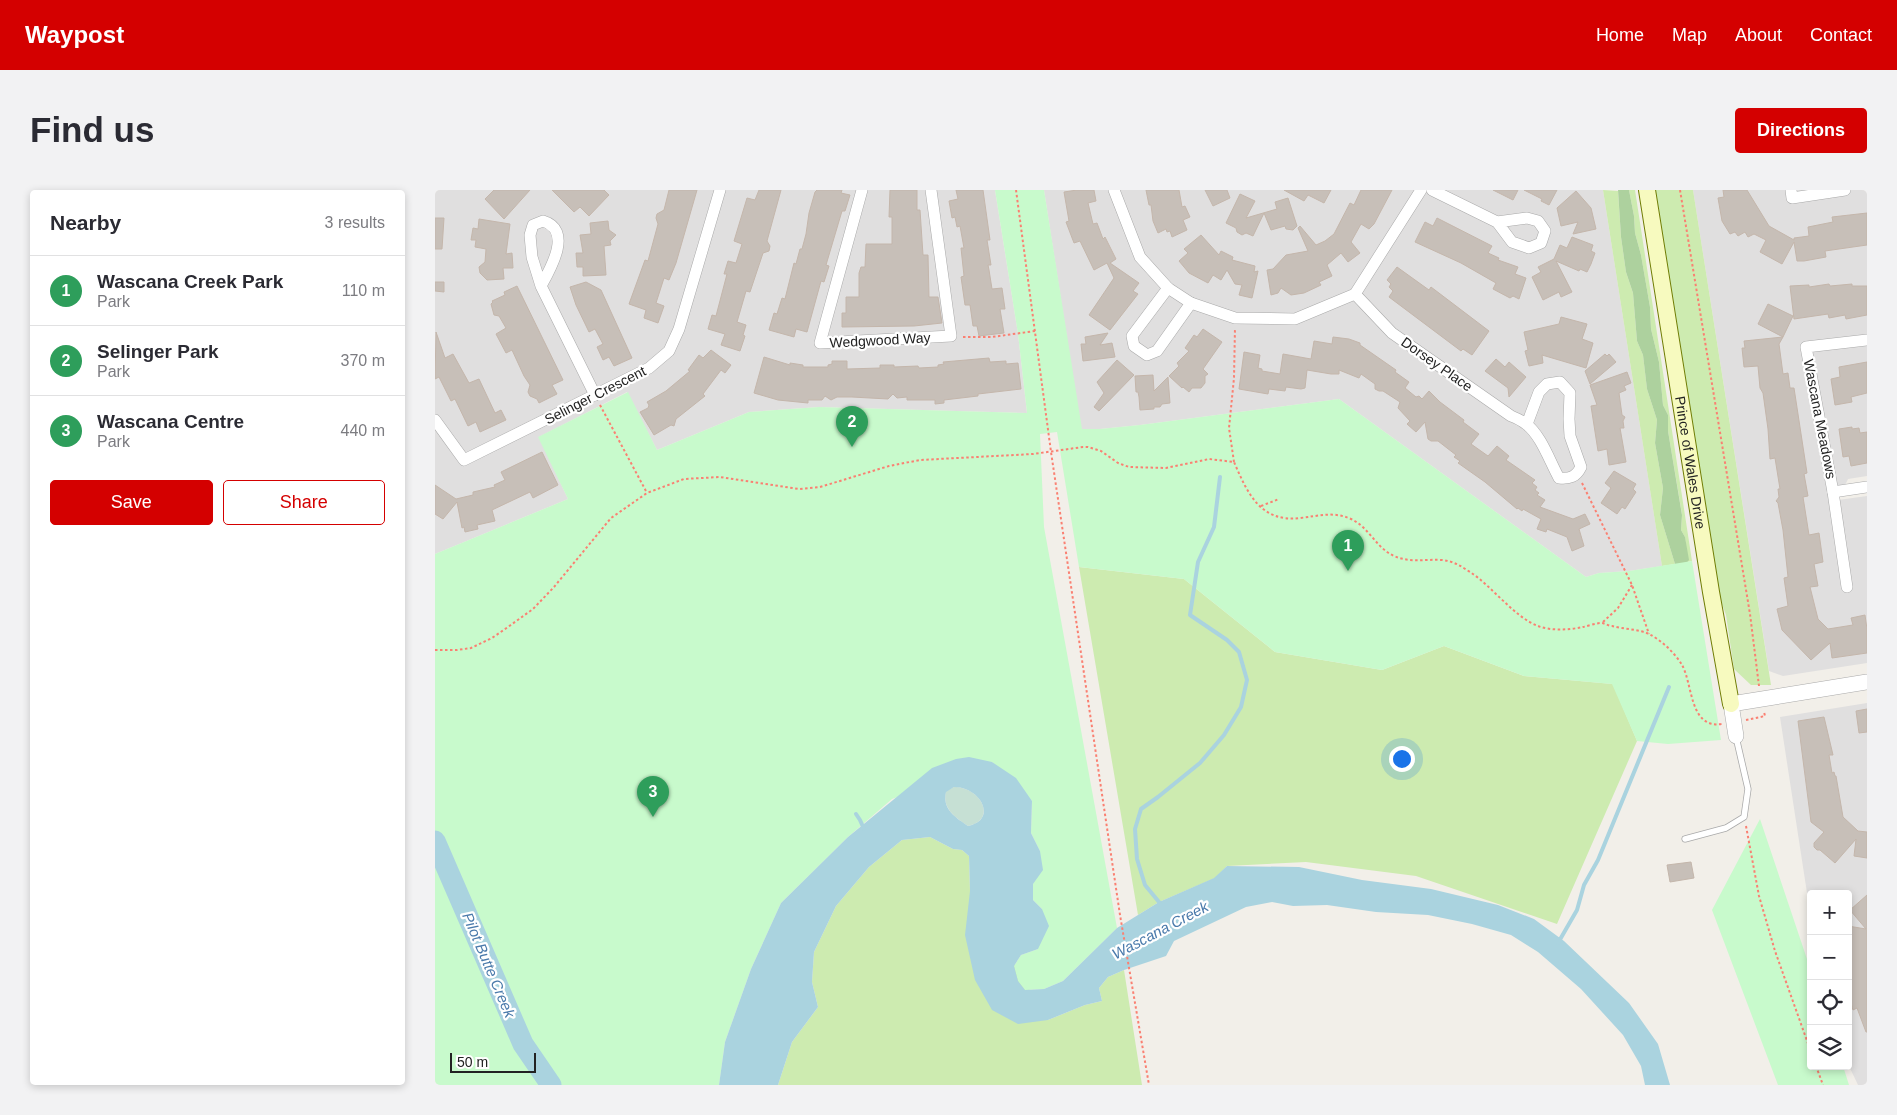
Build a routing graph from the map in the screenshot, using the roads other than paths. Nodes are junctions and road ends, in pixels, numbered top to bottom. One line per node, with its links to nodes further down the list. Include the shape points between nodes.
1 (720, 190): 16 (street, Selinger Crescent, via 679,328 669,351 649,368)
2 (862, 190): 3 (street, Wedgwood Way, via 820,343 951,336)
3 (931, 190)
4 (1114, 190): 12 (street, via 1140,258)
5 (1421, 190): 13 (street)
6 (1431, 190): 10 (street)
7 (1647, 190): 23 (main road, Prince of Wales Drive)
8 (1791, 190): 9 (street, via 1792,198)
9 (1845, 190)
10 (1497, 222)
11 (541, 286): 11 (street, via 558,244 558,232 551,223 543,221 533,225 530,235); 16 (street)
12 (1168, 288): 14 (street); 14 (street, via 1132,336 1134,346 1147,355 1157,351)
13 (1355, 294): 14 (street, via 1295,319 1235,318); 18 (street, Dorsey Place, via 1392,333)
14 (1191, 303)
15 (1867, 340): 20 (street, Wascana Meadows, via 1806,347)
16 (595, 395): 17 (street, Selinger Crescent, via 464,460)
17 (435, 420)
18 (1527, 424): 18 (street, Dorsey Place, via 1541,440 1559,478 1569,479 1577,475 1581,467 1570,436 1570,394 1560,382 1547,384 1539,392)
19 (1867, 487): 20 (street, Wascana Meadows)
20 (1833, 492): 21 (street, Wascana Meadows)
21 (1847, 586)
22 (1867, 682): 23 (street)
23 (1731, 704): 24 (street, Prince of Wales Drive)
24 (1735, 729): 25 (lane, via 1749,789 1744,816 1726,828)
25 (1685, 839)

